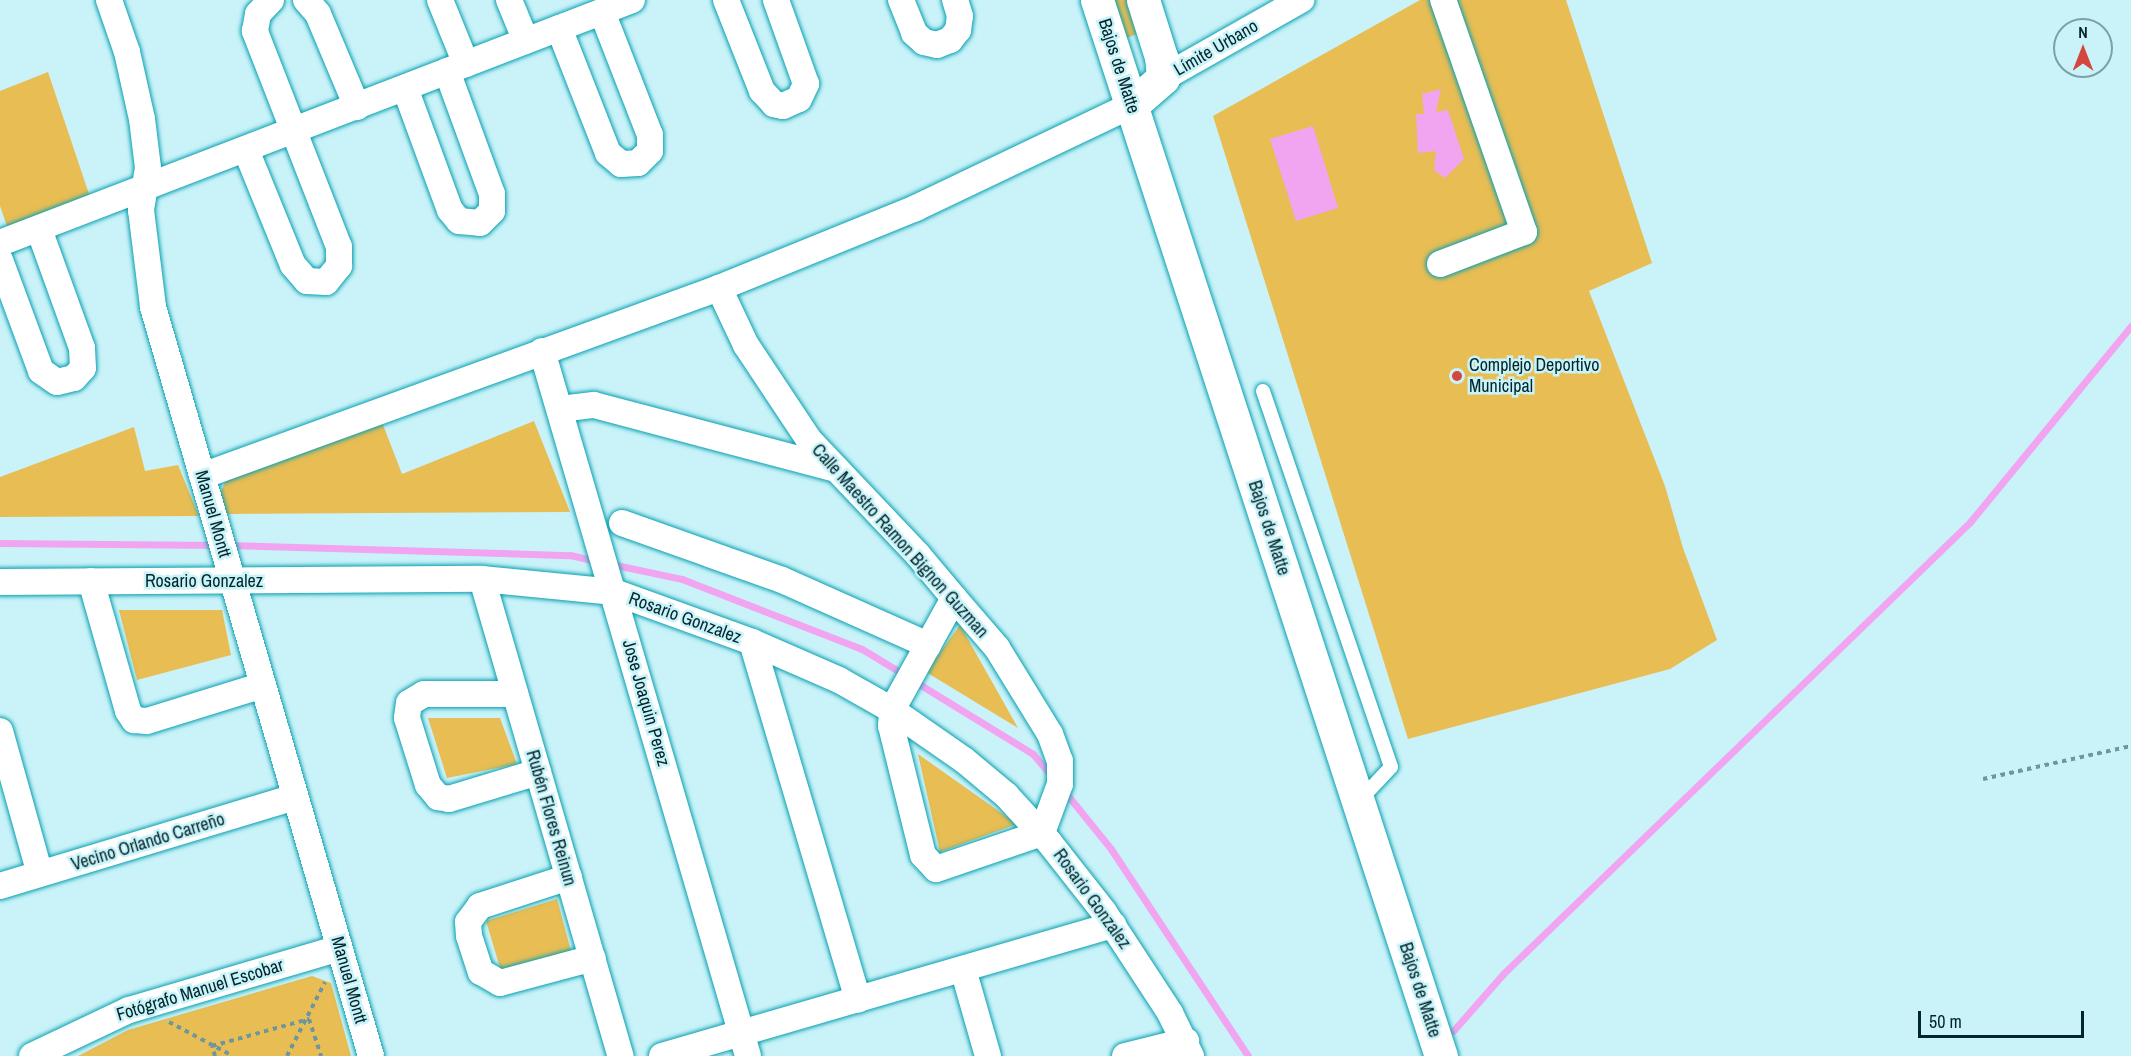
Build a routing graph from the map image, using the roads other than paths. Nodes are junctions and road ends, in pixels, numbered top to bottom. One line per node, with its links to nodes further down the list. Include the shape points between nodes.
1 (109, 0): 25 (street, Manuel Montt, via 138,97 148,168)
2 (271, 0): 23 (street, via 258,14 255,31)
3 (306, 0): 22 (street, via 318,15)
4 (440, 0): 18 (street)
5 (509, 0): 17 (street)
6 (632, 0): 15 (street)
7 (726, 0): 8 (street, via 762,91 774,104 783,106 799,99 806,84)
8 (776, 0)
9 (901, 0): 10 (street, via 914,33 924,42 937,45 950,40 958,30 960,16)
10 (955, 0)
11 (1097, 0): 21 (main road, Bajos de Matte)
12 (1143, 0): 19 (main road, via 1161,57)
13 (1301, 0): 19 (street, Límite Urbano)
14 (1443, 0): 28 (street, via 1524,232)
15 (602, 12): 16 (street); 16 (street, via 651,135 650,151 638,163 621,164 608,153)
16 (559, 28): 17 (street)
17 (526, 41): 18 (street)
18 (457, 68): 20 (street); 20 (street, via 492,194 492,211 480,223 459,221 450,210)
19 (1163, 78): 21 (main road)
20 (405, 88): 22 (street)
21 (1132, 105): 29 (street, via 916,208); 50 (main road, Bajos de Matte)
22 (357, 107): 23 (street)
23 (294, 131): 24 (street); 24 (street, via 339,247 339,266 326,282 307,281 292,266)
24 (246, 150): 25 (street)
25 (144, 190): 26 (street); 34 (street, Manuel Montt, via 141,210 153,307)
26 (39, 229): 27 (street); 27 (street, via 82,348 83,368 74,378 57,382 41,371)
27 (1, 244)
28 (1440, 264)
29 (718, 288): 30 (street); 33 (street, Calle Maestro Ramon Bignon Guzman, via 746,345 809,440)
30 (542, 351): 32 (street, Jose Joaquin Perez); 34 (street)
31 (1263, 391): 50 (lane, via 1391,767)
32 (560, 410): 33 (street, via 594,405); 40 (street, Jose Joaquin Perez)
33 (837, 469): 41 (street, Calle Maestro Ramon Bignon Guzman)
34 (202, 477): 36 (street, Manuel Montt)
35 (622, 523): 43 (street, via 782,580)
36 (229, 571): 37 (street, Rosario Gonzalez); 38 (street, Rosario Gonzalez); 44 (street, Manuel Montt)
37 (482, 579): 40 (street, Rosario Gonzalez); 45 (street, Rubén Flores Reinun)
38 (91, 581): 39 (street, Rosario Gonzalez); 44 (street, via 128,711 134,720 147,721)
39 (0, 582)
40 (611, 582): 42 (street, Rosario Gonzalez); 60 (street, Jose Joaquin Perez)
41 (954, 598): 43 (street); 51 (street, Calle Maestro Ramon Bignon Guzman, via 997,648 1050,734 1060,761 1058,790)
42 (752, 642): 46 (street, Rosario Gonzalez, via 838,680); 59 (street)
43 (928, 645): 46 (street)
44 (262, 685): 49 (street, Manuel Montt)
45 (515, 694): 48 (street, Rubén Flores Reinun); 48 (street, via 424,694 409,703 407,718 428,785 438,797 449,799)
46 (892, 710): 51 (street, Rosario Gonzalez, via 982,774); 51 (street, via 891,726 923,855 936,869)
47 (0, 731): 52 (street)
48 (538, 772): 53 (street, Rubén Flores Reinun)
49 (295, 797): 52 (street, Vecino Orlando Carreño); 56 (street, Manuel Montt)
50 (1358, 802): 68 (main road, Bajos de Matte)
51 (1042, 833): 55 (street, Rosario Gonzalez)
52 (40, 874): 54 (street, Vecino Orlando Carreño)
53 (568, 877): 57 (street, Rubén Flores Reinun); 57 (street, via 480,906 468,922 469,936 481,972 500,983)
54 (0, 886)
55 (1113, 925): 58 (street); 61 (street, Rosario Gonzalez)
56 (329, 951): 62 (street, Fotógrafo Manuel Escobar, via 140,1006); 63 (street, Manuel Montt)
57 (593, 958): 64 (street, Rubén Flores Reinun)
58 (963, 969): 59 (street); 66 (street)
59 (858, 1000): 60 (street)
60 (745, 1045): 65 (street)
61 (1188, 1048): 67 (street)
62 (32, 1056)
63 (371, 1056)
64 (621, 1056)
65 (663, 1056)
66 (988, 1056)
67 (1125, 1056)
68 (1441, 1056)

